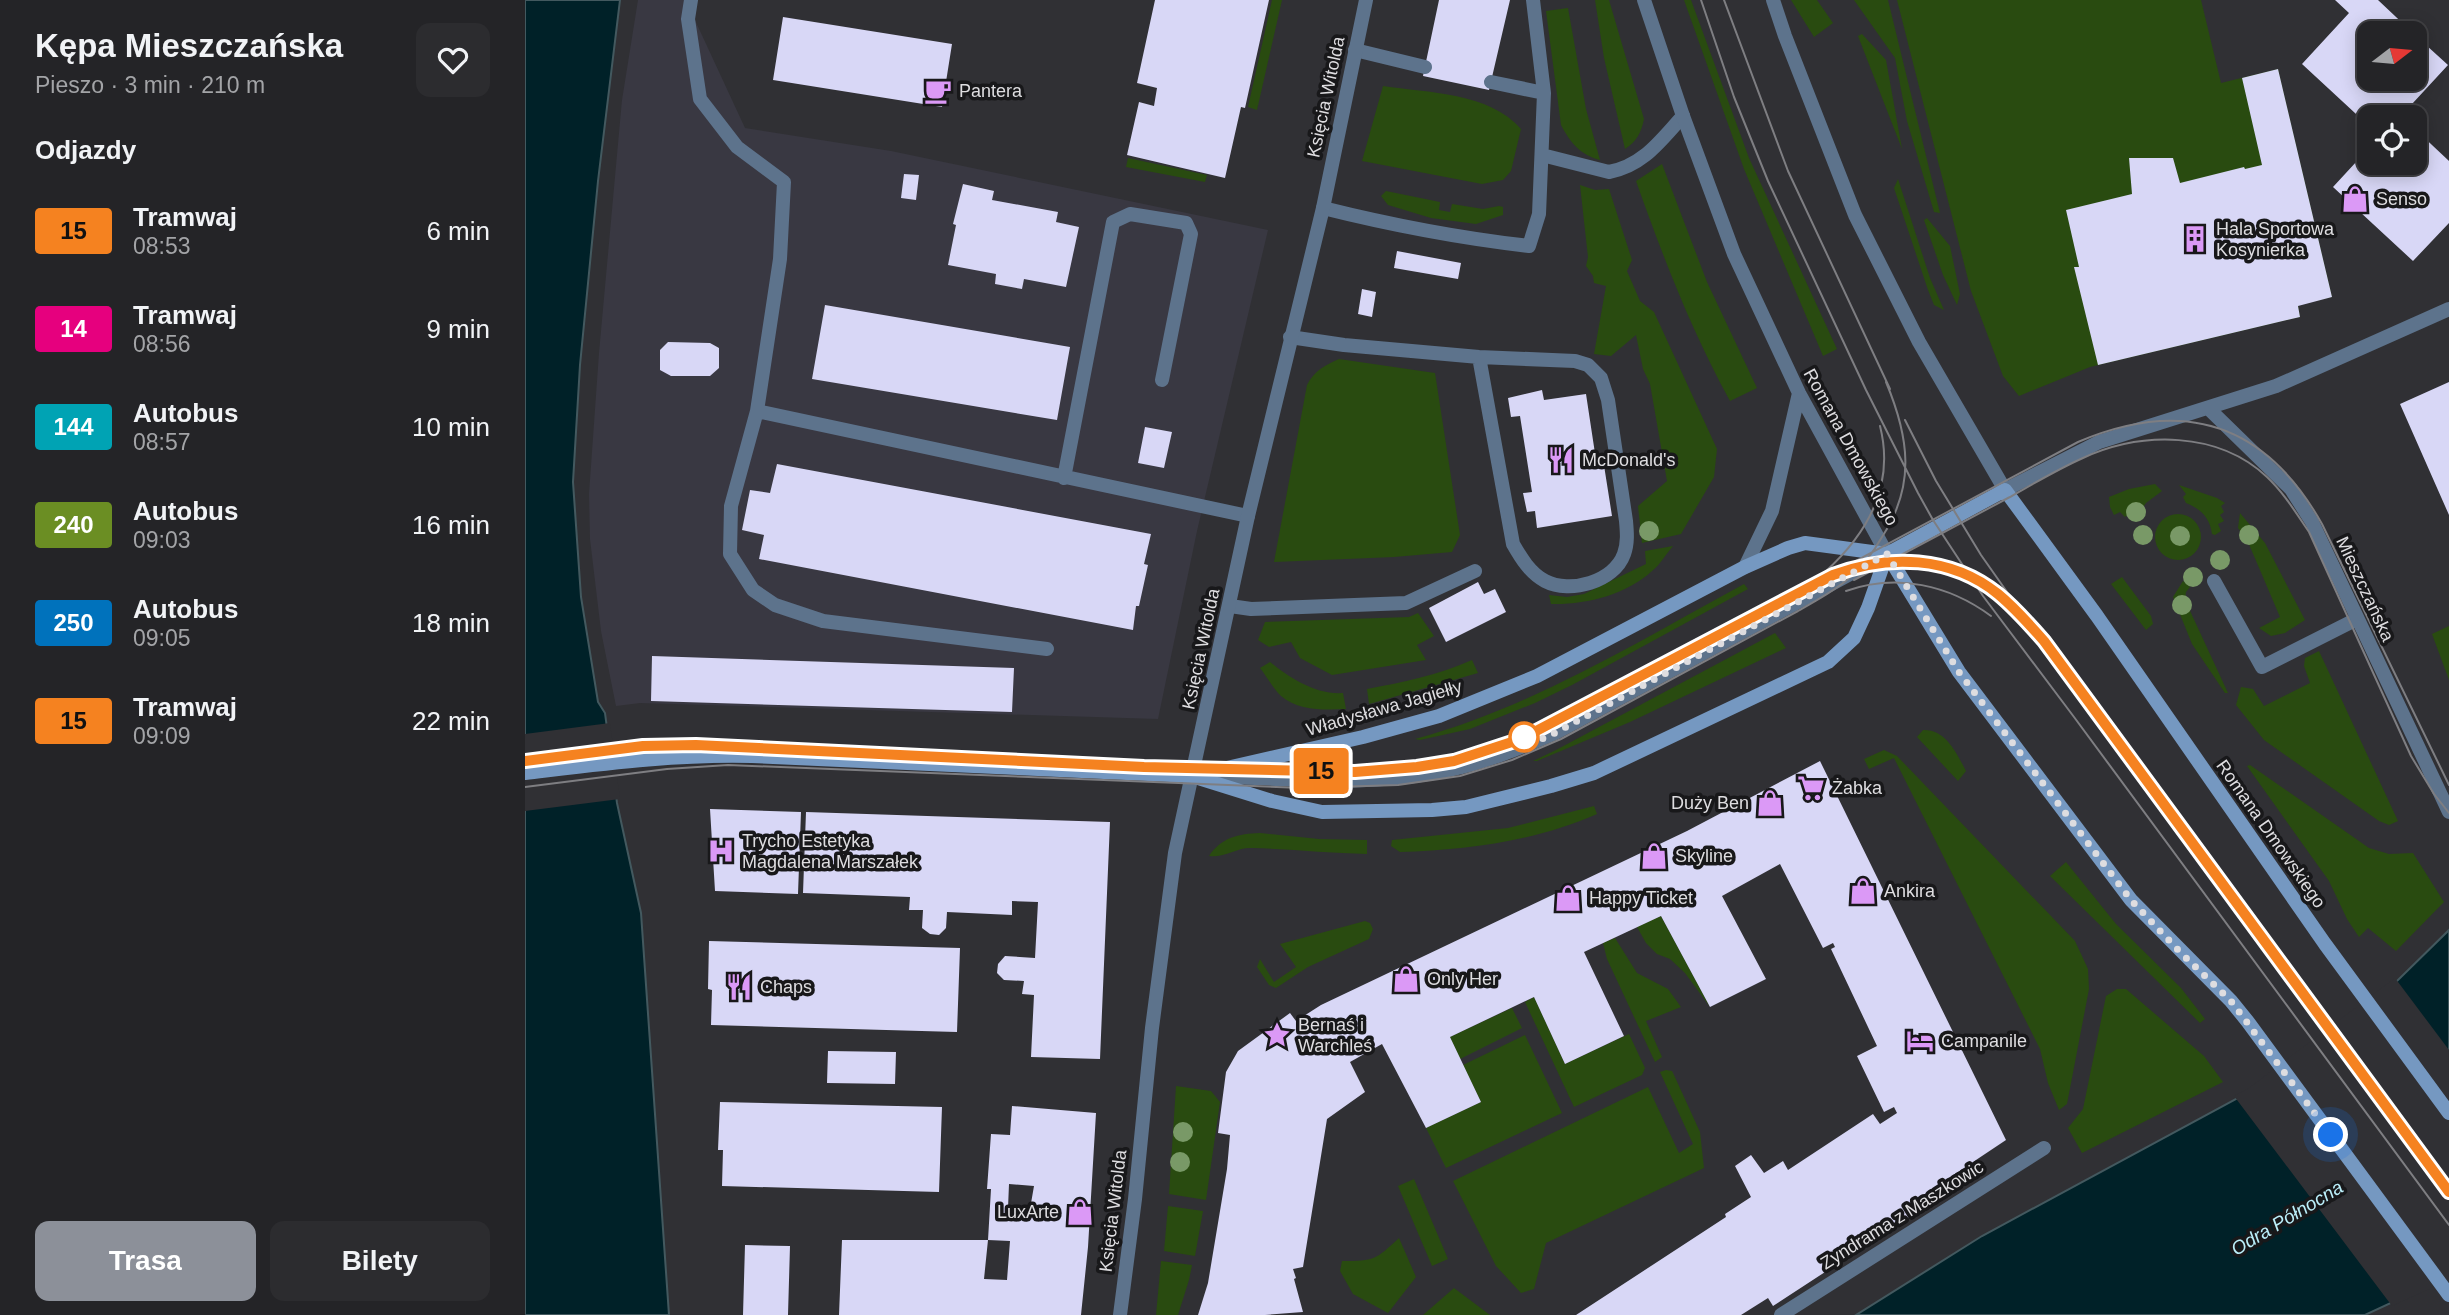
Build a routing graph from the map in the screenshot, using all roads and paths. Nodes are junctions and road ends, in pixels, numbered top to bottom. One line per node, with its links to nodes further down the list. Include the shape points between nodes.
1 (691, 0): 19 (street, via 688,19 700,99 737,147 784,182 780,259)
2 (1366, 0): 6 (street, Księcia Witolda)
3 (1533, 0): 9 (street)
4 (1644, 0): 10 (street, Romana Dmowskiego)
5 (1773, 0): 21 (street, Romana Dmowskiego, via 1855,215 1919,342)
6 (1355, 50): 7 (street); 12 (street, Księcia Witolda)
7 (1425, 67)
8 (1491, 82): 9 (street)
9 (1544, 93): 11 (street)
10 (1683, 116): 11 (street, via 1643,159 1616,171); 17 (street, Romana Dmowskiego, via 1734,254)
11 (1542, 155): 12 (street, via 1539,215 1529,246 1463,238)
12 (1323, 208): 14 (street, Księcia Witolda)
13 (2449, 310): 18 (street, via 2276,387)
14 (1290, 337): 15 (street); 22 (street, Księcia Witolda)
15 (1479, 357): 15 (street, via 1513,544 1525,566 1545,581 1582,586 1599,580 1624,556 1627,538 1601,378 1588,365 1574,361)
16 (1162, 380): 20 (street, via 1191,234 1186,223 1130,214 1113,222)
17 (1799, 393): 23 (street, Romana Dmowskiego); 24 (street, via 1772,512)
18 (2208, 408): 21 (street, via 2099,442); 28 (street, Mieszczańska, via 2291,489 2312,522)
19 (757, 411): 20 (street); 29 (street, via 731,506 730,542 730,554 753,590 775,605 823,621)
20 (1064, 478): 22 (street)
21 (2005, 490): 23 (main road); 33 (main road, Romana Dmowskiego)
22 (1248, 516): 27 (street, Księcia Witolda)
23 (1887, 554): 24 (main road, Władysława Jagiełły, via 1805,543); 31 (street, via 1555,733 1478,763 1419,776 1368,779); 31 (main road, via 1854,638 1828,662 1594,773 1466,807 1372,813 1322,812); 35 (main road, Romana Dmowskiego, via 1959,672 2131,900 2248,1022)
24 (1745, 567): 31 (main road, Władysława Jagiełły, via 1537,676 1439,716)
25 (1475, 571): 27 (street, via 1406,603 1251,610)
26 (2214, 581): 28 (street, via 2262,667)
27 (1230, 606): 31 (street, Księcia Witolda)
28 (2357, 619): 32 (street, Mieszczańska)
29 (1047, 649)
30 (525, 773): 31 (main road, via 716,755)
31 (1192, 776): 36 (street, Księcia Witolda, via 1175,853)
32 (2449, 812)
33 (2449, 1113)
34 (2045, 1148): 37 (street, Zyndrama z Maszkowic)
35 (2449, 1295)
36 (1120, 1315)
37 (1781, 1315)

